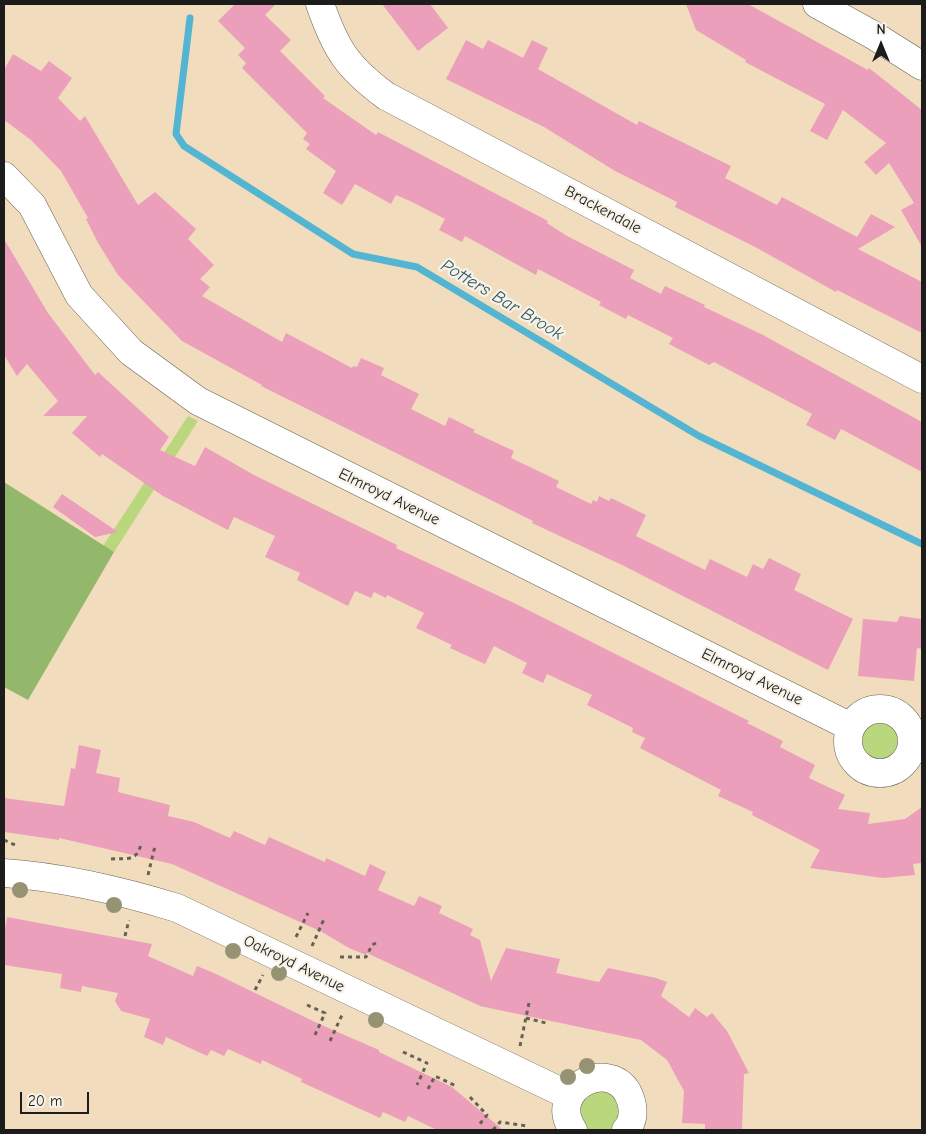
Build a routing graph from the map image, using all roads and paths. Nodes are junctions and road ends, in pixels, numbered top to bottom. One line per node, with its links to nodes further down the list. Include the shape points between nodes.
1 (320, 4): 5 (street, Brackendale, via 342,55 360,77 386,96)
2 (817, 4): 3 (street, via 873,34)
3 (922, 66)
4 (5, 179): 6 (street, Elmroyd Avenue, via 32,205 79,295 130,352 198,402)
5 (922, 379)
6 (851, 727)
7 (4, 840): 9 (path)
8 (142, 842): 11 (path, via 139,854 134,858)
9 (14, 845)
10 (155, 846): 13 (path)
11 (111, 859)
12 (4, 873): 36 (street, Oakroyd Avenue, via 136,896 177,908)
13 (146, 882)
14 (130, 911): 17 (path)
15 (308, 913): 19 (path)
16 (324, 919): 20 (path)
17 (125, 936)
18 (376, 943): 21 (path, via 366,957)
19 (292, 946)
20 (308, 954)
21 (340, 957)
22 (266, 969): 23 (path)
23 (255, 990)
24 (530, 1003): 27 (path)
25 (307, 1004): 29 (path, via 325,1013)
26 (346, 1007): 30 (path)
27 (526, 1018): 28 (path); 32 (path)
28 (546, 1023)
29 (315, 1035)
30 (330, 1042)
31 (403, 1052): 33 (path, via 427,1063)
32 (519, 1054)
33 (416, 1085)
34 (456, 1086): 35 (path, via 435,1076)
35 (428, 1089)
36 (570, 1096): 41 (street, via 567,1118); 42 (street, via 576,1087 595,1078 616,1081 626,1091 633,1107)
37 (470, 1097): 38 (path, via 487,1115)
38 (479, 1125)
39 (527, 1126): 40 (path, via 500,1122)
40 (493, 1130)
41 (573, 1130)
42 (626, 1130)

